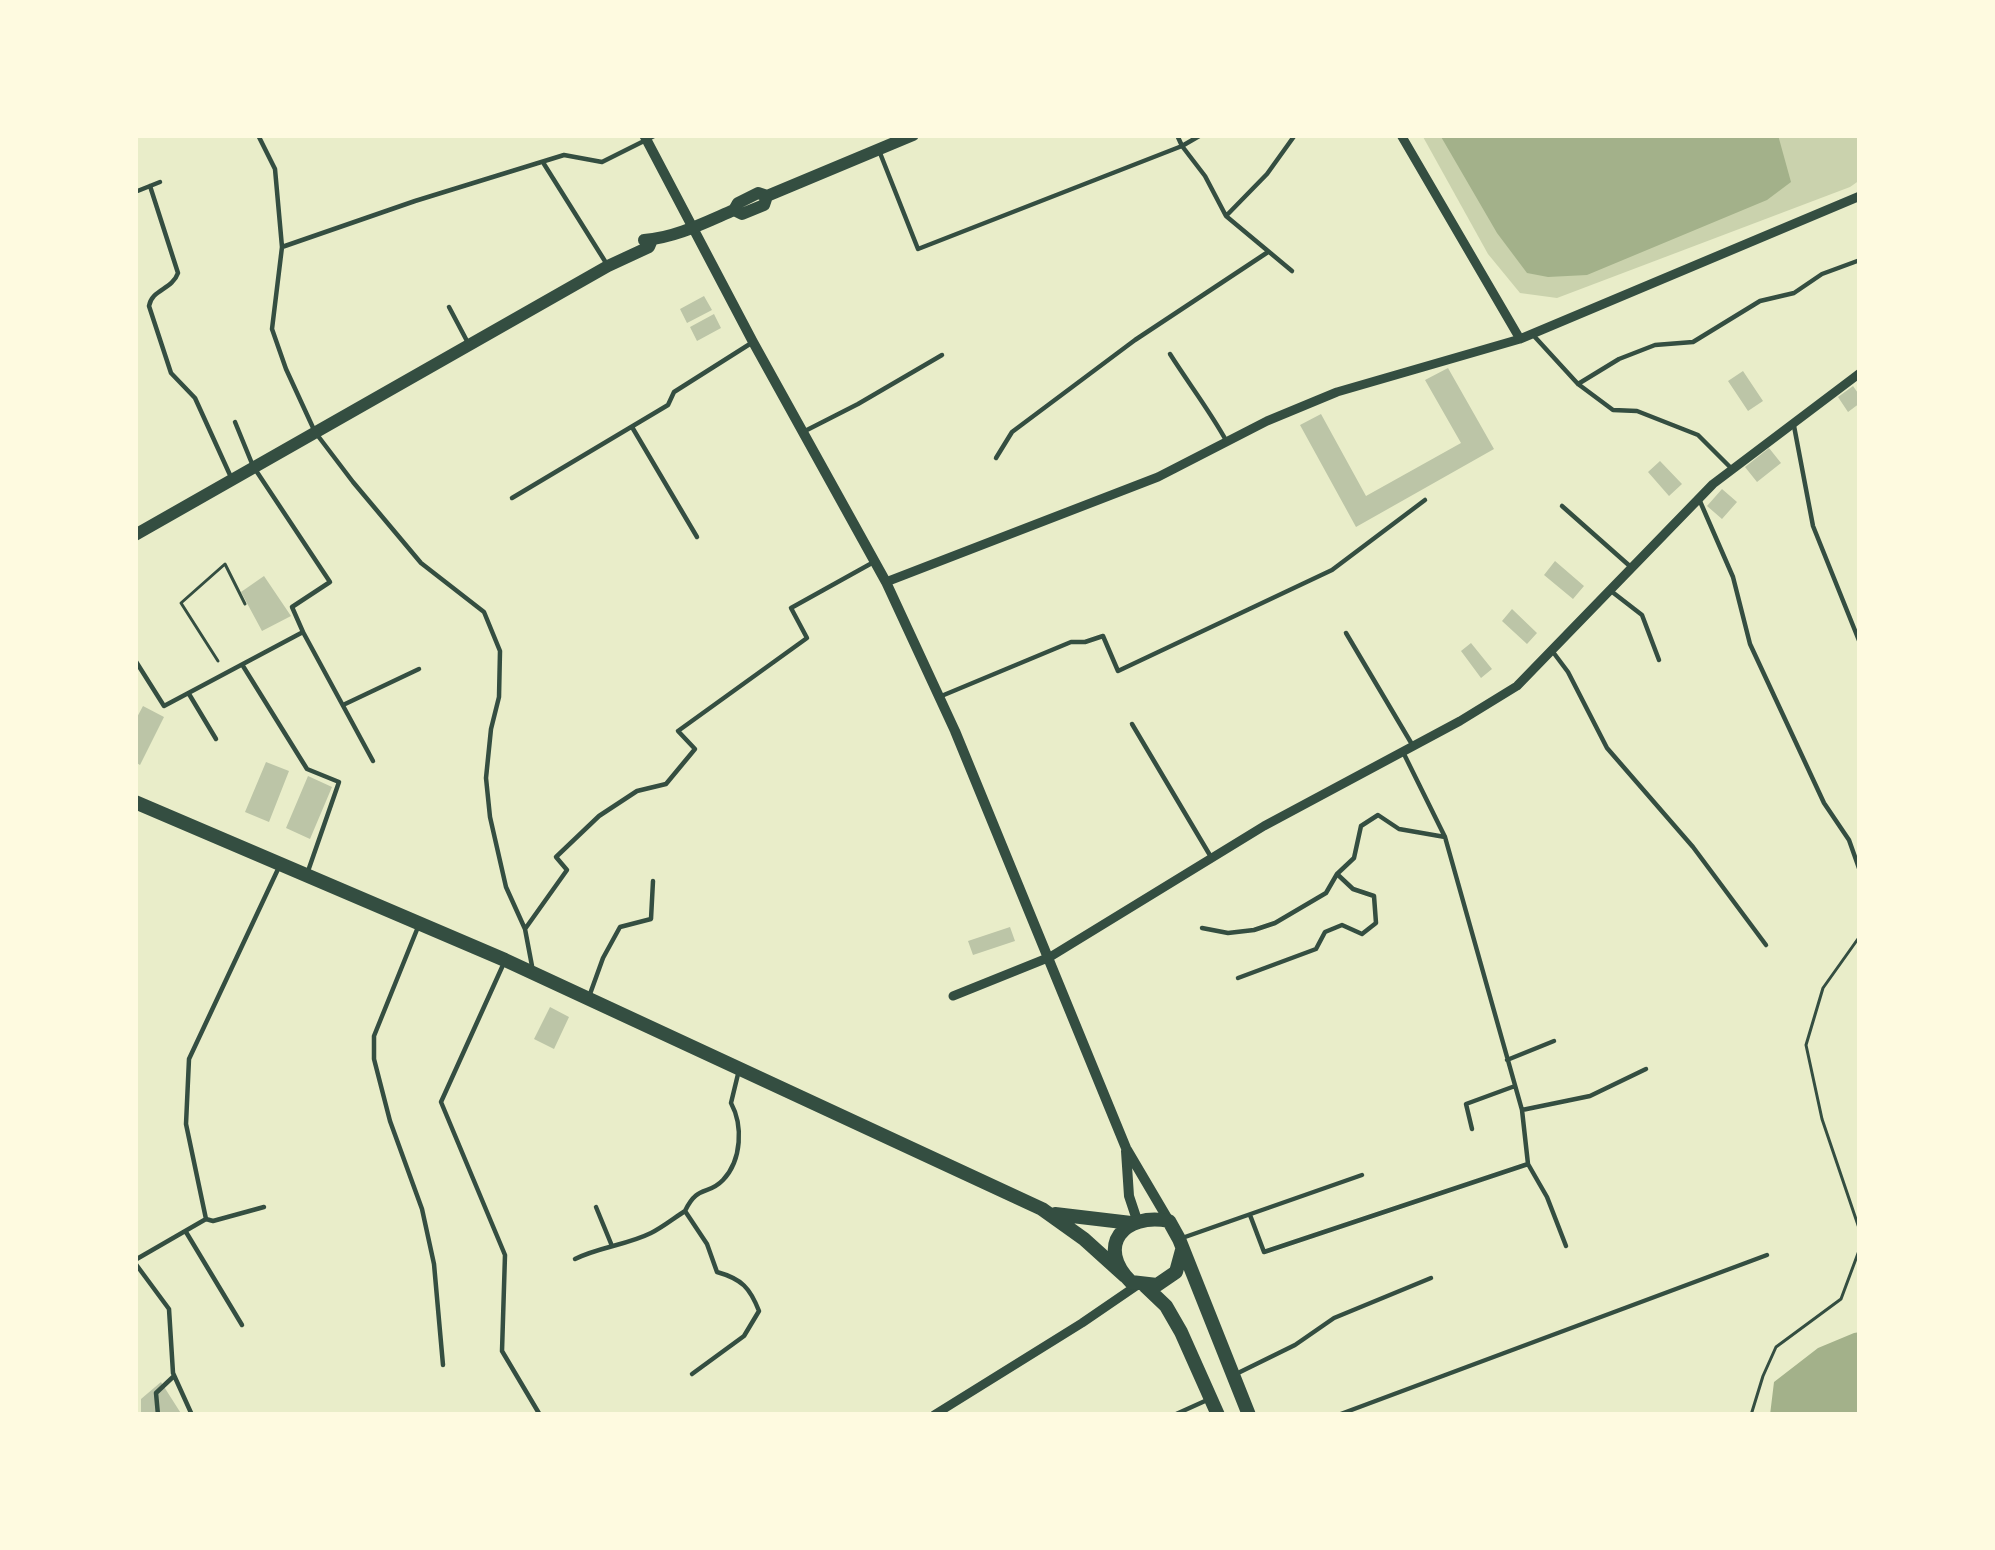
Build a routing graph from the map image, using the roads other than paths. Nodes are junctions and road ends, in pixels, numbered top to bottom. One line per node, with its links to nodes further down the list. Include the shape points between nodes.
1 (258, 135): 17 (lane, via 275,169)
2 (913, 135): 9 (main road)
3 (1178, 135): 8 (lane)
4 (1201, 135): 8 (lane)
5 (1295, 135): 15 (lane)
6 (1401, 135): 24 (street)
7 (648, 136): 10 (lane, via 602,162 565,155); 16 (street)
8 (1182, 146): 9 (lane, via 918,249); 15 (lane)
9 (878, 148): 16 (main road, via 767,196 764,205)
10 (543, 161): 17 (lane); 20 (lane)
11 (160, 182): 12 (lane)
12 (150, 186): 13 (lane); 40 (lane, via 178,273 149,306 171,373 196,398)
13 (135, 192)
14 (1860, 196): 23 (street)
15 (1226, 216): 18 (lane)
16 (694, 227): 20 (main road, via 645,240); 25 (street)
17 (282, 247): 34 (lane, via 272,328)
18 (1268, 253): 21 (lane); 37 (lane, via 1012,432)
19 (1860, 260): 30 (lane, via 1760,301 1693,342 1619,358)
20 (614, 262): 26 (main road)
21 (1292, 271)
22 (449, 307): 26 (lane)
23 (1533, 334): 24 (street); 30 (lane)
24 (1520, 339): 36 (street, via 1337,392)
25 (753, 342): 33 (lane); 35 (street)
26 (470, 346): 34 (main road)
27 (1170, 354): 36 (lane)
28 (942, 355): 35 (lane)
29 (1860, 373): 32 (street)
30 (1578, 384): 39 (lane, via 1613,410 1698,435)
31 (235, 422): 38 (lane)
32 (1793, 423): 39 (street); 53 (lane, via 1813,526)
33 (632, 427): 41 (lane); 46 (lane)
34 (315, 432): 38 (main road); 76 (lane, via 422,563 484,612 500,650 486,778 490,817)
35 (803, 432): 47 (street)
36 (1227, 442): 49 (street, via 1158,477)
37 (996, 458)
38 (254, 466): 40 (main road); 51 (lane, via 330,582 292,607)
39 (1732, 470): 42 (street)
40 (232, 481): 45 (main road)
41 (512, 498)
42 (1699, 499): 48 (street); 70 (lane, via 1750,644)
43 (1425, 500): 60 (lane, via 1332,570 1118,671 1103,636)
44 (1562, 506): 48 (lane)
45 (135, 535)
46 (698, 537)
47 (875, 561): 49 (street); 76 (lane, via 790,608 807,638 678,731 695,748 666,784 637,791 556,857 567,869)
48 (1632, 568): 50 (street)
49 (886, 582): 60 (street)
50 (1611, 591): 54 (street); 56 (lane, via 1642,615)
51 (303, 632): 57 (lane); 61 (lane)
52 (1346, 633): 64 (lane)
53 (1860, 643)
54 (1552, 652): 64 (street, via 1516,686); 77 (lane, via 1607,748)
55 (135, 660): 59 (lane, via 164,706)
56 (1659, 660)
57 (243, 666): 59 (lane); 72 (lane, via 307,769 339,782)
58 (419, 669): 61 (lane)
59 (189, 694): 63 (lane)
60 (939, 697): 78 (street)
61 (343, 705): 65 (lane)
62 (1132, 724): 68 (lane)
63 (216, 739)
64 (1408, 749): 67 (lane); 68 (street)
65 (373, 761)
66 (135, 802): 69 (main road)
67 (1445, 837): 71 (lane, via 1399,830 1378,815 1361,826 1354,858); 85 (lane)
68 (1210, 857): 78 (street)
69 (280, 865): 72 (main road); 99 (lane, via 189,1059 186,1124)
70 (1860, 871)
71 (1337, 874): 75 (lane, via 1326,892 1274,923 1228,933); 81 (lane, via 1374,896 1376,923 1362,934 1342,926 1325,932 1316,950)
72 (307, 877): 74 (main road)
73 (652, 881): 83 (lane, via 651,919 620,927)
74 (418, 926): 79 (main road); 112 (lane, via 374,1036 374,1059 422,1209)
75 (1202, 928)
76 (525, 929): 80 (lane)
77 (1766, 945)
78 (1050, 957): 82 (street); 91 (street)
79 (505, 961): 80 (main road); 119 (lane, via 441,1102 505,1256 502,1351)
80 (533, 974): 83 (main road)
81 (1238, 978)
82 (953, 996)
83 (588, 998): 87 (main road)
84 (1554, 1041): 85 (lane)
85 (1507, 1060): 88 (lane)
86 (1646, 1069): 89 (lane, via 1590,1096)
87 (739, 1070): 96 (lane, via 730,1103 739,1118 736,1156 723,1181 693,1196); 97 (main road)
88 (1515, 1086): 89 (lane); 90 (lane, via 1466,1104)
89 (1522, 1109): 92 (lane)
90 (1472, 1129)
91 (1126, 1148): 100 (street); 101 (street)
92 (1528, 1164): 98 (lane, via 1264,1252); 105 (lane)
93 (1362, 1175): 98 (lane)
94 (596, 1207): 104 (lane)
95 (264, 1208): 99 (lane)
96 (686, 1211): 104 (lane); 113 (lane, via 717,1272 750,1289 759,1311 743,1336)
97 (1050, 1214): 101 (main road); 110 (main road)
98 (1250, 1215): 103 (lane)
99 (206, 1219): 102 (lane)
100 (1169, 1221): 101 (main road); 103 (main road)
101 (1134, 1222): 110 (main road, via 1117,1238 1115,1258)
102 (186, 1232): 108 (lane); 111 (lane)
103 (1181, 1245): 110 (main road, via 1167,1280); 115 (main road)
104 (613, 1246): 107 (lane)
105 (1566, 1246)
106 (1767, 1255): 124 (lane)
107 (575, 1259)
108 (135, 1262): 114 (lane, via 169,1310)
109 (1432, 1278): 115 (lane, via 1334,1318)
110 (1136, 1282): 116 (main road, via 1166,1306); 120 (street)
111 (242, 1325)
112 (443, 1366)
113 (692, 1374)
114 (174, 1376): 117 (lane, via 156,1394); 118 (lane)
115 (1232, 1376): 123 (main road)
116 (1210, 1398): 121 (lane); 122 (main road)
117 (158, 1415)
118 (192, 1415)
119 (540, 1415)
120 (934, 1415)
121 (1174, 1415)
122 (1218, 1415)
123 (1249, 1415)
124 (1338, 1415)

